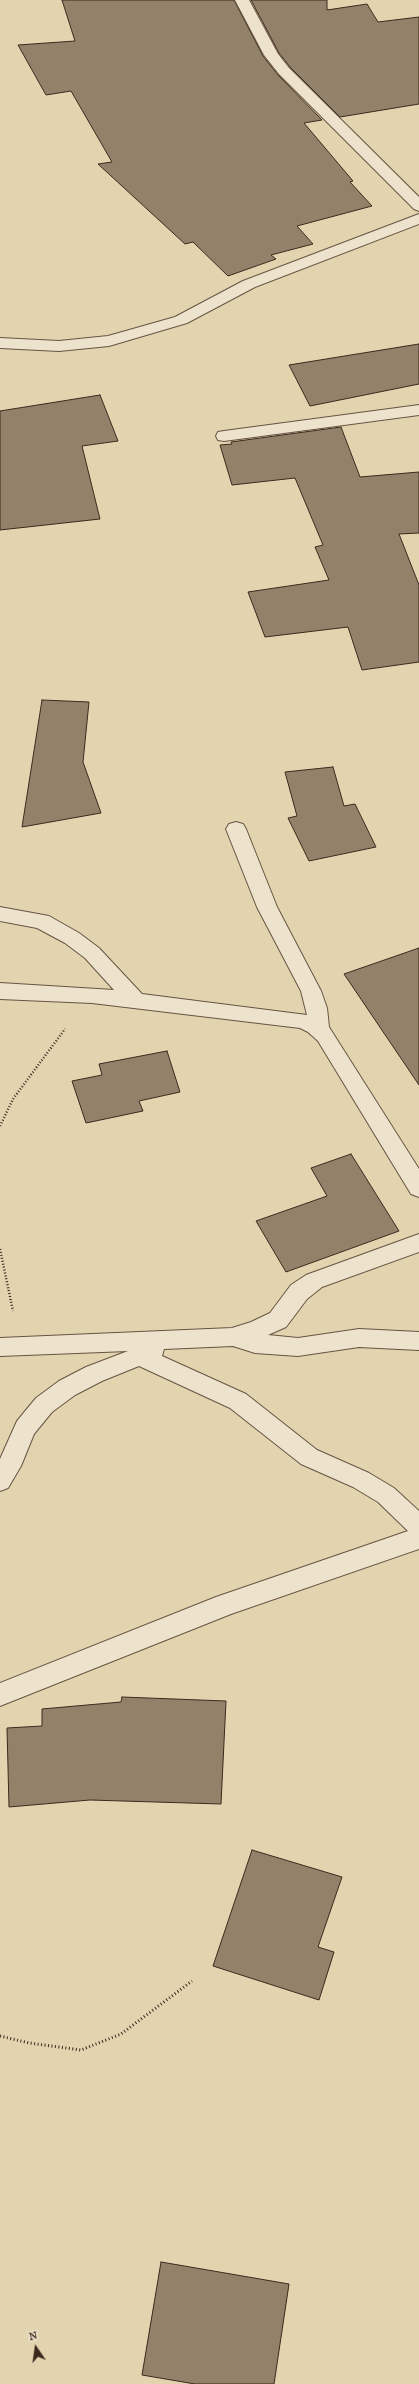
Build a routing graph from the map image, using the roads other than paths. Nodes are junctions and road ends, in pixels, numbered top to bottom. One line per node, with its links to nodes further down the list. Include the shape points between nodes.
1 (242, 0): 2 (street, via 271,54 284,71)
2 (419, 206)
3 (419, 218): 4 (street, via 249,284 181,320 109,341 59,346)
4 (0, 343)
5 (419, 410): 6 (street)
6 (224, 436)
7 (236, 829): 11 (street, via 267,907 311,991 317,1008)
8 (0, 914): 10 (street, via 42,921 72,938 92,953)
9 (0, 991): 10 (street, via 92,995)
10 (136, 1000): 11 (street, via 303,1021)
11 (318, 1029): 12 (street, via 325,1035)
12 (419, 1188)
13 (419, 1243): 14 (street, via 314,1281 299,1292 278,1320 257,1330)
14 (232, 1337): 15 (street); 16 (street, via 255,1344 298,1347 359,1338)
15 (180, 1339): 17 (street); 18 (street)
16 (419, 1341)
17 (10, 1347)
18 (140, 1356): 19 (street, via 67,1388 44,1405 25,1428); 20 (street, via 238,1401 309,1457 361,1480 386,1495)
19 (0, 1481)
20 (419, 1526)
21 (419, 1538): 22 (street, via 225,1605)
22 (0, 1695)

